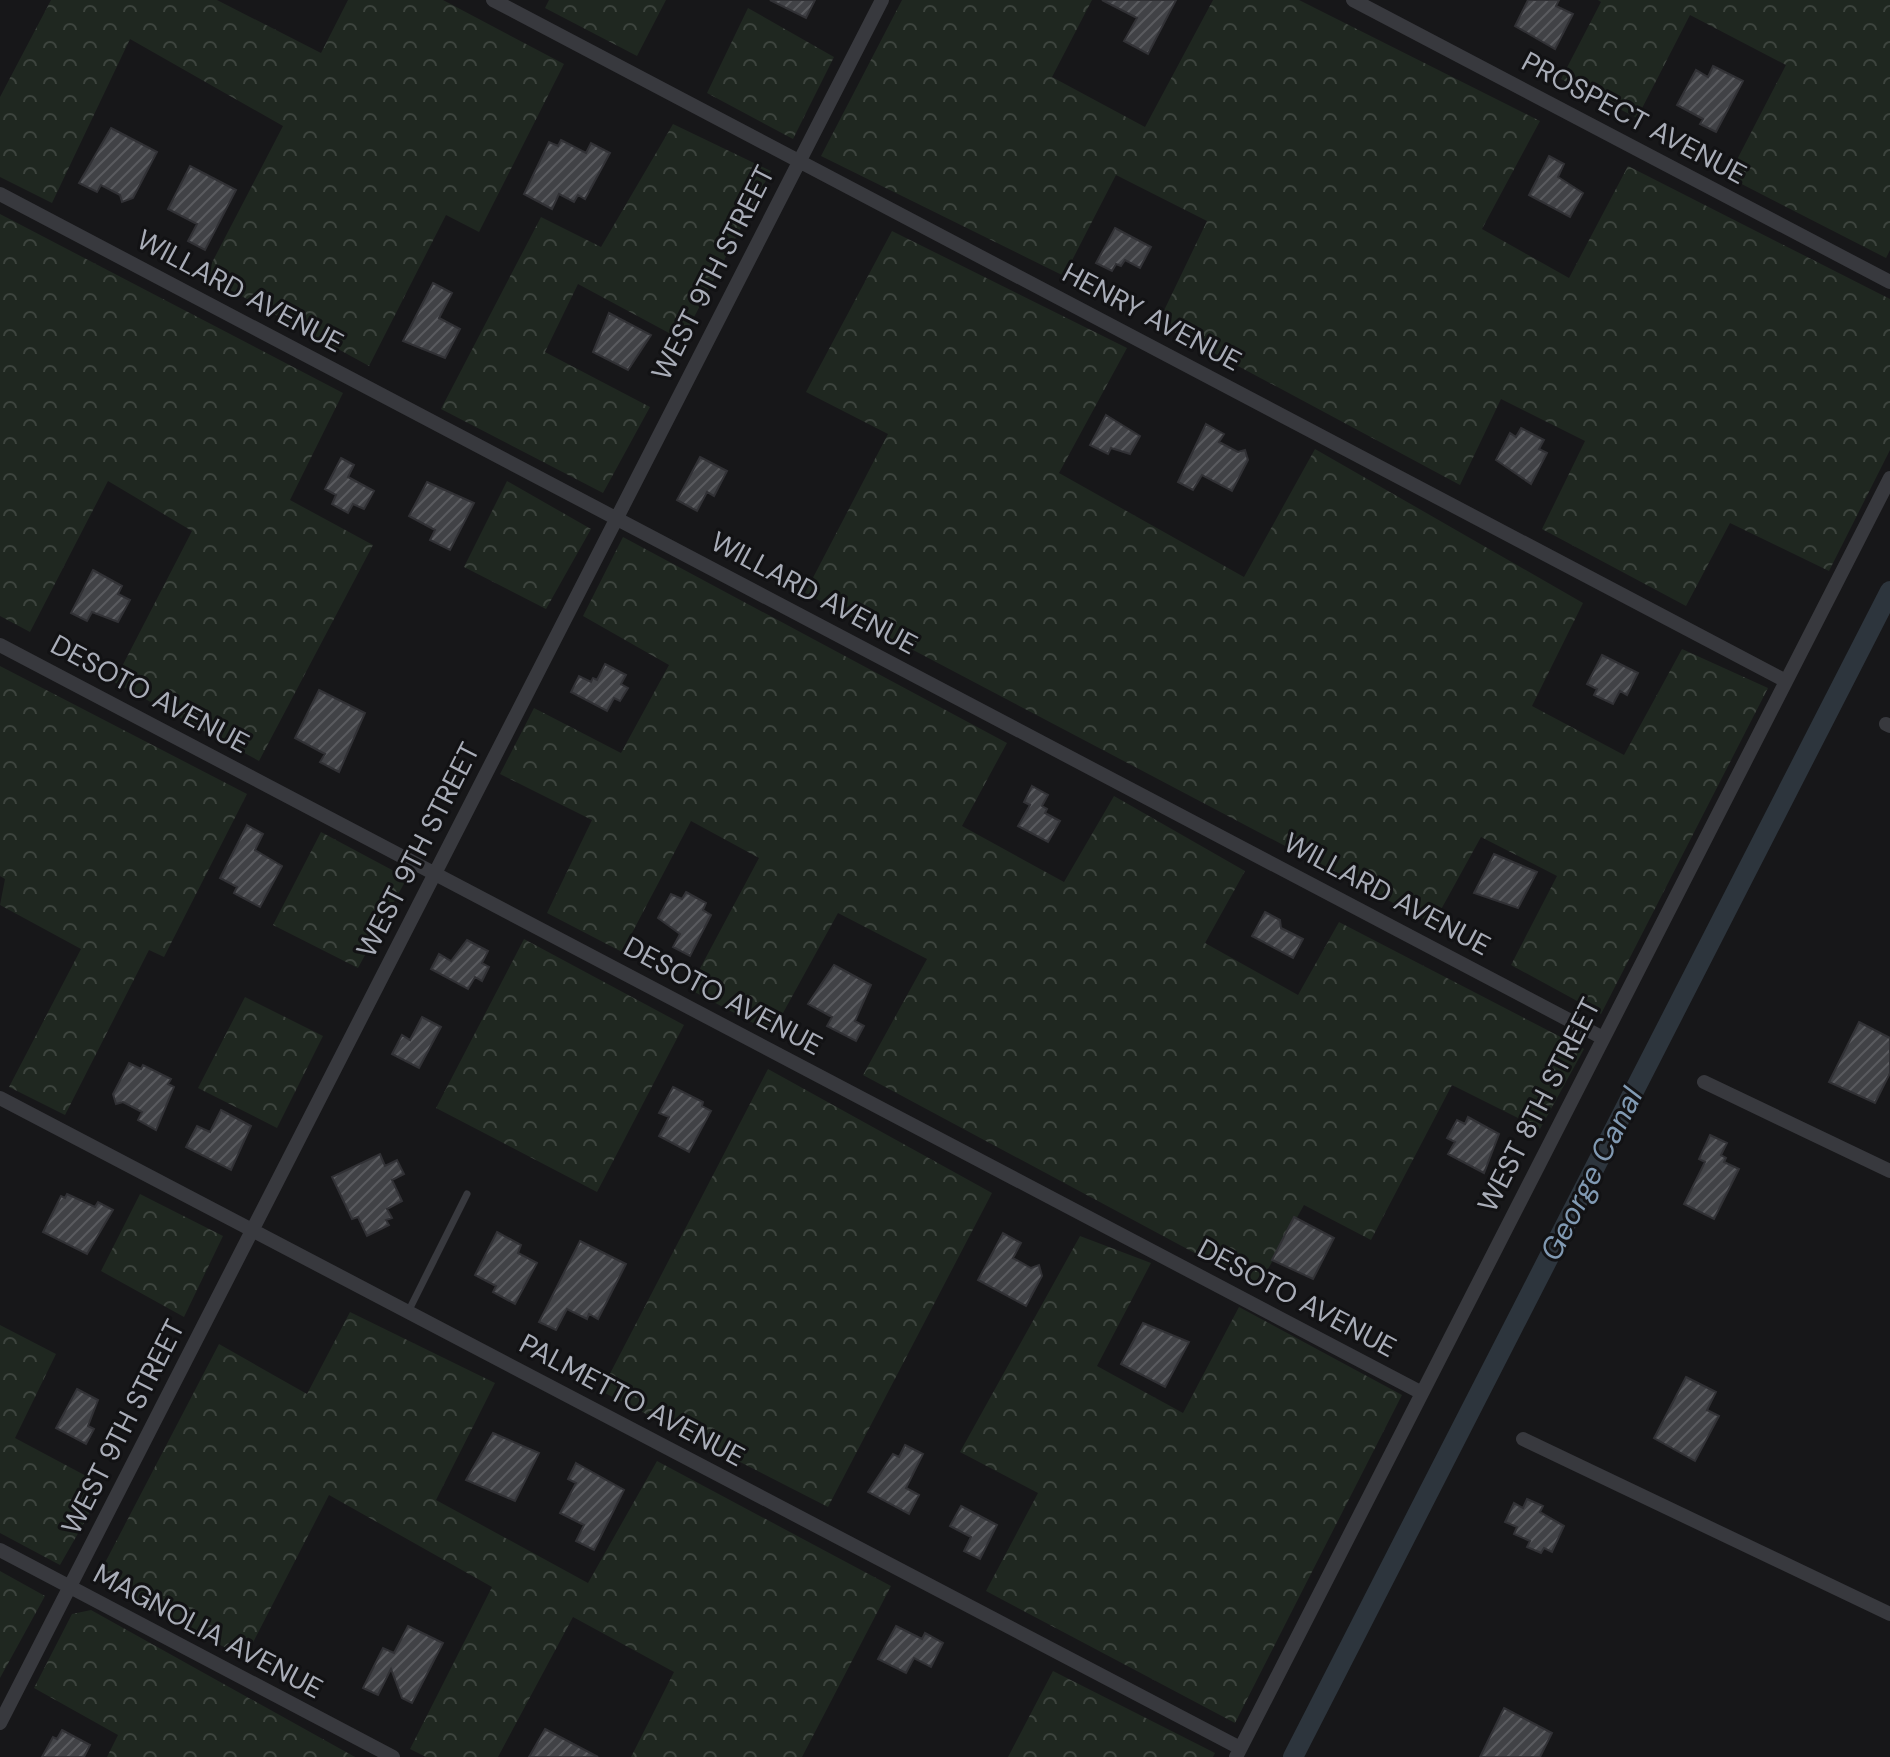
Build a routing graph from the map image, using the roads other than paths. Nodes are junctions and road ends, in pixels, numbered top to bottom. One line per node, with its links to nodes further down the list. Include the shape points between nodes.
1 (493, 0): 4 (street, HENRY AVENUE)
2 (882, 0): 4 (street, WEST 9TH STREET)
3 (1353, 0): 6 (street, PROSPECT AVENUE)
4 (799, 161): 8 (street, WEST 9TH STREET); 10 (street, HENRY AVENUE)
5 (0, 194): 8 (street, WILLARD AVENUE)
6 (1890, 282)
7 (1890, 478): 10 (street, WEST 8TH STREET)
8 (618, 519): 11 (street, WEST 9TH STREET); 12 (street, WILLARD AVENUE)
9 (0, 645): 11 (street, DESOTO AVENUE)
10 (1786, 681): 12 (street, WEST 8TH STREET)
11 (435, 874): 17 (street, WEST 9TH STREET); 19 (street, DESOTO AVENUE)
12 (1603, 1038): 19 (street, WEST 8TH STREET)
13 (1704, 1082): 15 (street)
14 (0, 1098): 17 (street, PALMETTO AVENUE)
15 (1890, 1171)
16 (467, 1194): 18 (lane)
17 (253, 1230): 18 (street, PALMETTO AVENUE); 22 (street, WEST 9TH STREET)
18 (408, 1312): 25 (street, PALMETTO AVENUE)
19 (1422, 1393): 25 (street, WEST 8TH STREET)
20 (1523, 1439): 23 (street)
21 (0, 1550): 22 (street, MAGNOLIA AVENUE)
22 (70, 1587): 24 (street, WEST 9TH STREET); 26 (street, MAGNOLIA AVENUE)
23 (1890, 1614)
24 (0, 1723)
25 (1238, 1752)
26 (393, 1757)

